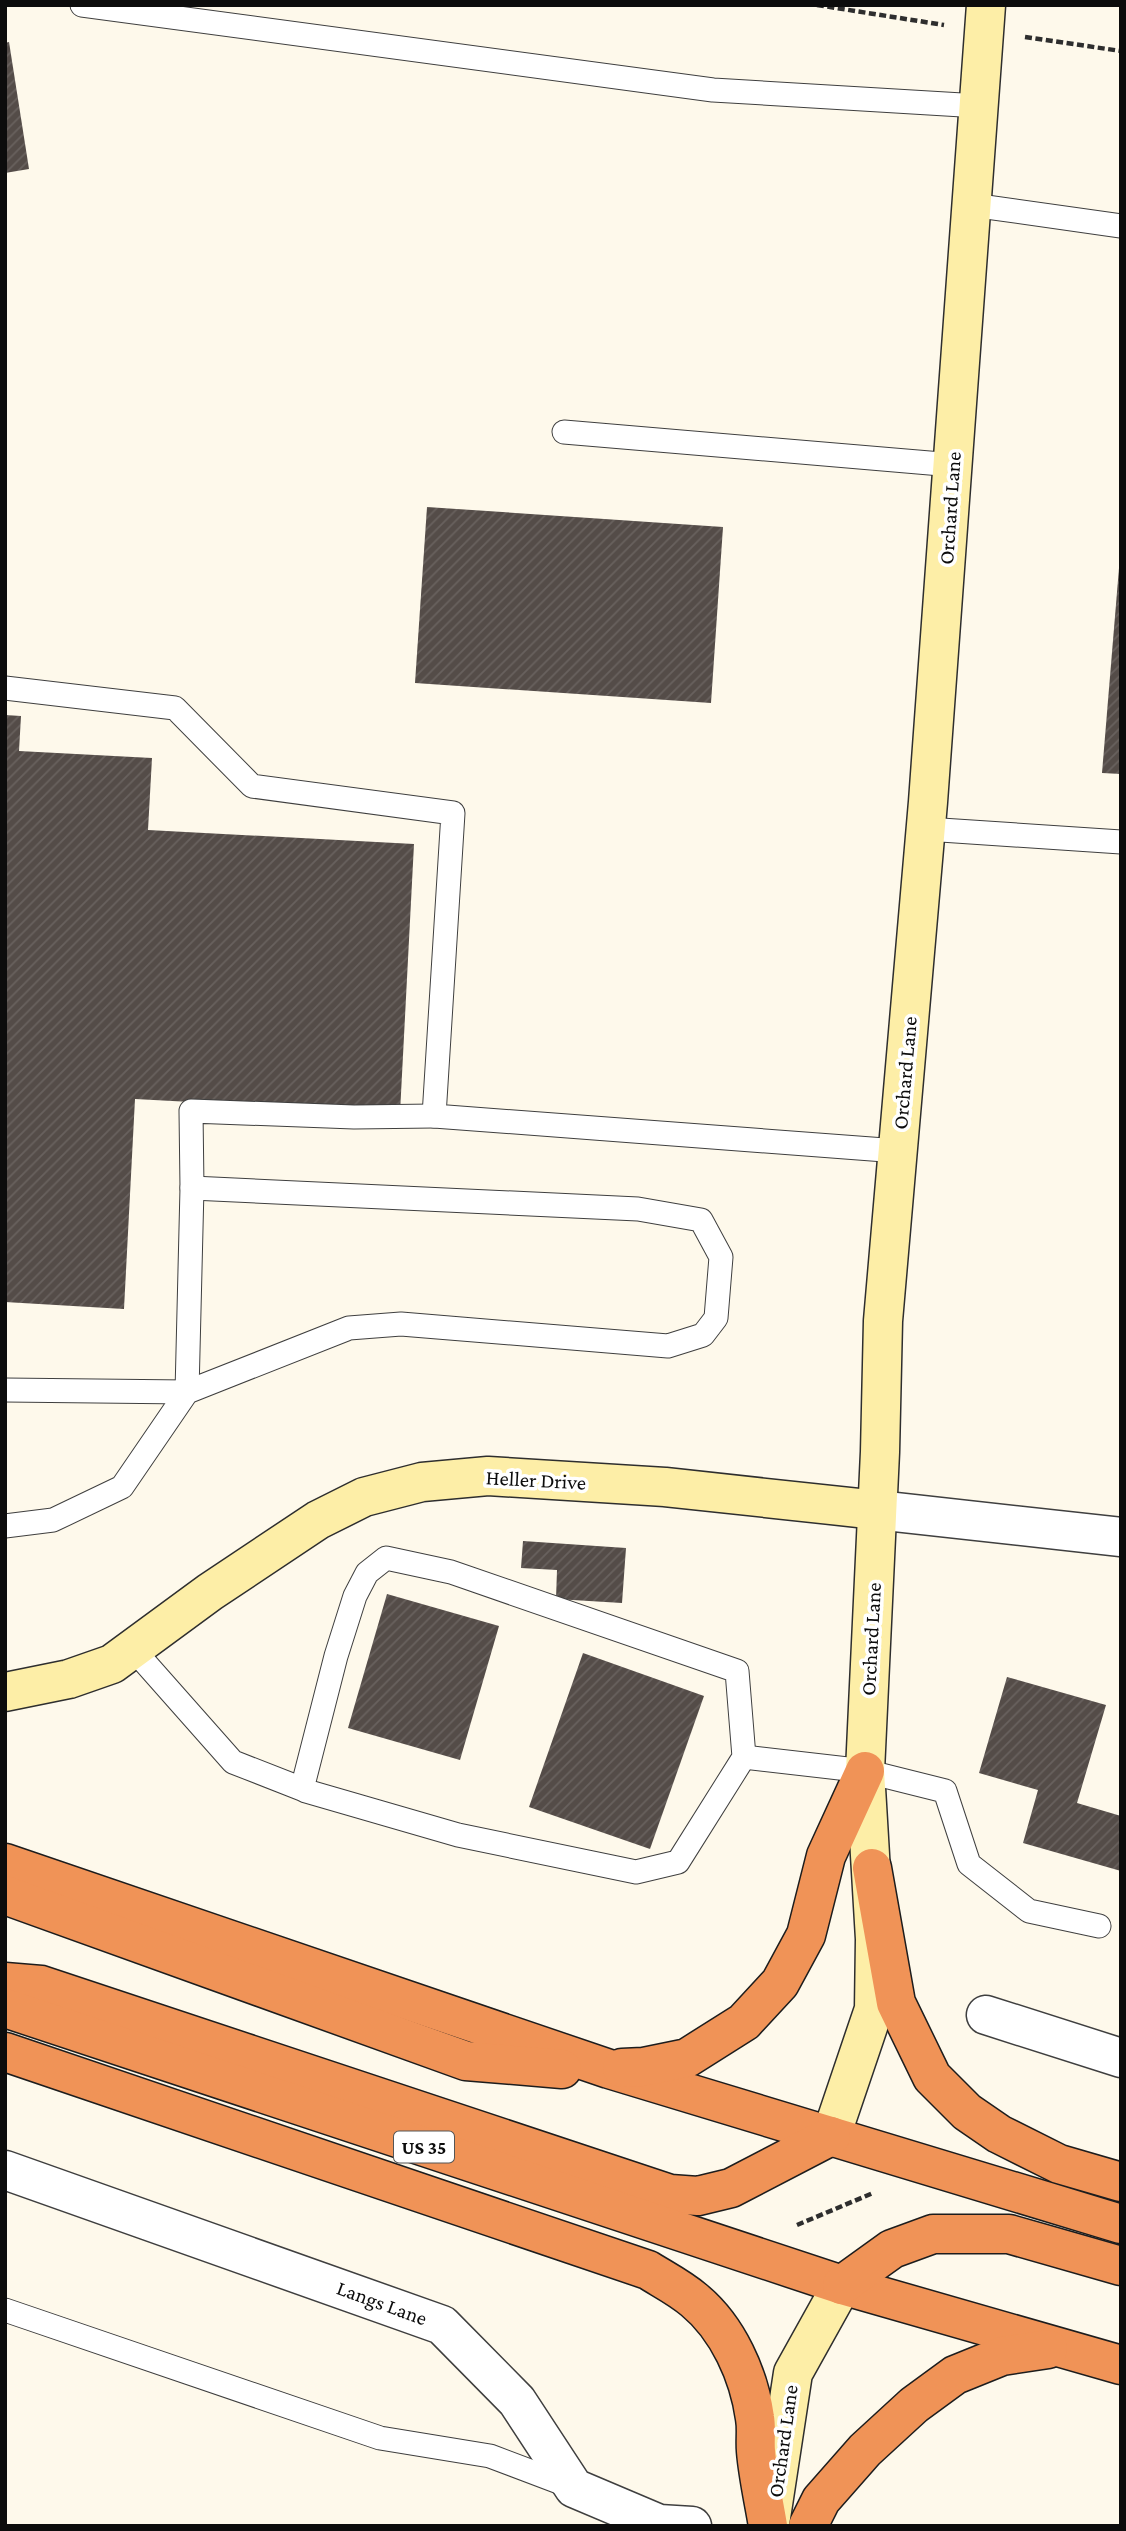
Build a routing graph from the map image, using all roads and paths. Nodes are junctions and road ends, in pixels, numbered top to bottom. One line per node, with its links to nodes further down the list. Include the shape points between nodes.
1 (82, 5): 3 (lane, via 713,90)
2 (986, 5): 3 (main road, Orchard Lane)
3 (979, 106): 4 (main road, Orchard Lane)
4 (972, 205): 5 (lane); 7 (main road, Orchard Lane)
5 (1121, 226)
6 (564, 432): 7 (lane)
7 (953, 465): 9 (main road, Orchard Lane)
8 (5, 688): 11 (lane, via 175,708 252,786 453,813)
9 (926, 829): 10 (lane); 12 (main road, Orchard Lane)
10 (1121, 842)
11 (434, 1116): 12 (lane); 13 (lane, via 355,1118 191,1111)
12 (898, 1151): 16 (main road, Orchard Lane, via 883,1321)
13 (192, 1188): 15 (lane); 15 (lane, via 638,1209 701,1220 721,1257 716,1318 703,1335 668,1346 401,1324 349,1328)
14 (5, 1390): 15 (lane)
15 (187, 1392): 17 (lane, via 122,1487 52,1520)
16 (877, 1510): 18 (street, Heller Drive); 19 (main road, Heller Drive, via 665,1487 488,1476 422,1482 364,1497 318,1520); 22 (main road, Orchard Lane)
17 (5, 1526)
18 (1121, 1537)
19 (133, 1649): 20 (main road, Heller Drive, via 112,1664 69,1679); 23 (lane, via 233,1762)
20 (5, 1692)
21 (744, 1757): 22 (lane); 23 (lane, via 678,1861 636,1872 458,1835); 23 (lane, via 737,1671 451,1572 386,1558 367,1573 355,1596)
22 (865, 1771): 25 (main road, Orchard Lane); 27 (lane, via 945,1791 970,1864 1029,1911); 33 (highway, via 826,1856 806,1935 780,1983 744,2022 687,2058)
23 (302, 1789)
24 (5, 1863): 33 (highway)
25 (872, 1868): 34 (main road, Orchard Lane, via 874,2009); 36 (highway, via 896,2003 932,2077 967,2112 999,2134 1059,2164)
26 (5, 1895): 33 (highway, via 466,2061)
27 (1099, 1926)
28 (5, 1982): 34 (highway, via 41,1985 670,2194 698,2196 731,2188)
29 (5, 2008): 41 (highway, US 35)
30 (986, 2015): 32 (street)
31 (5, 2052): 47 (highway, via 648,2270 673,2285 718,2326 747,2381)
32 (1121, 2058)
33 (609, 2069): 34 (highway)
34 (831, 2136): 38 (highway)
35 (5, 2170): 45 (street, Langs Lane, via 442,2325 517,2402)
36 (1121, 2182)
37 (877, 2192): 39 (path)
38 (1121, 2224)
39 (788, 2229)
40 (1121, 2266): 41 (highway, via 1009,2234 933,2234 892,2249)
41 (842, 2285): 43 (highway, US 35); 47 (main road, Orchard Lane, via 793,2372)
42 (5, 2310): 45 (lane, via 380,2438 490,2456)
43 (1058, 2347): 44 (highway, US 35); 48 (highway, via 1002,2356 955,2375 865,2450 821,2500)
44 (1121, 2365)
45 (574, 2488): 46 (street, via 659,2524)
46 (692, 2526)
47 (769, 2526)
48 (808, 2526)

